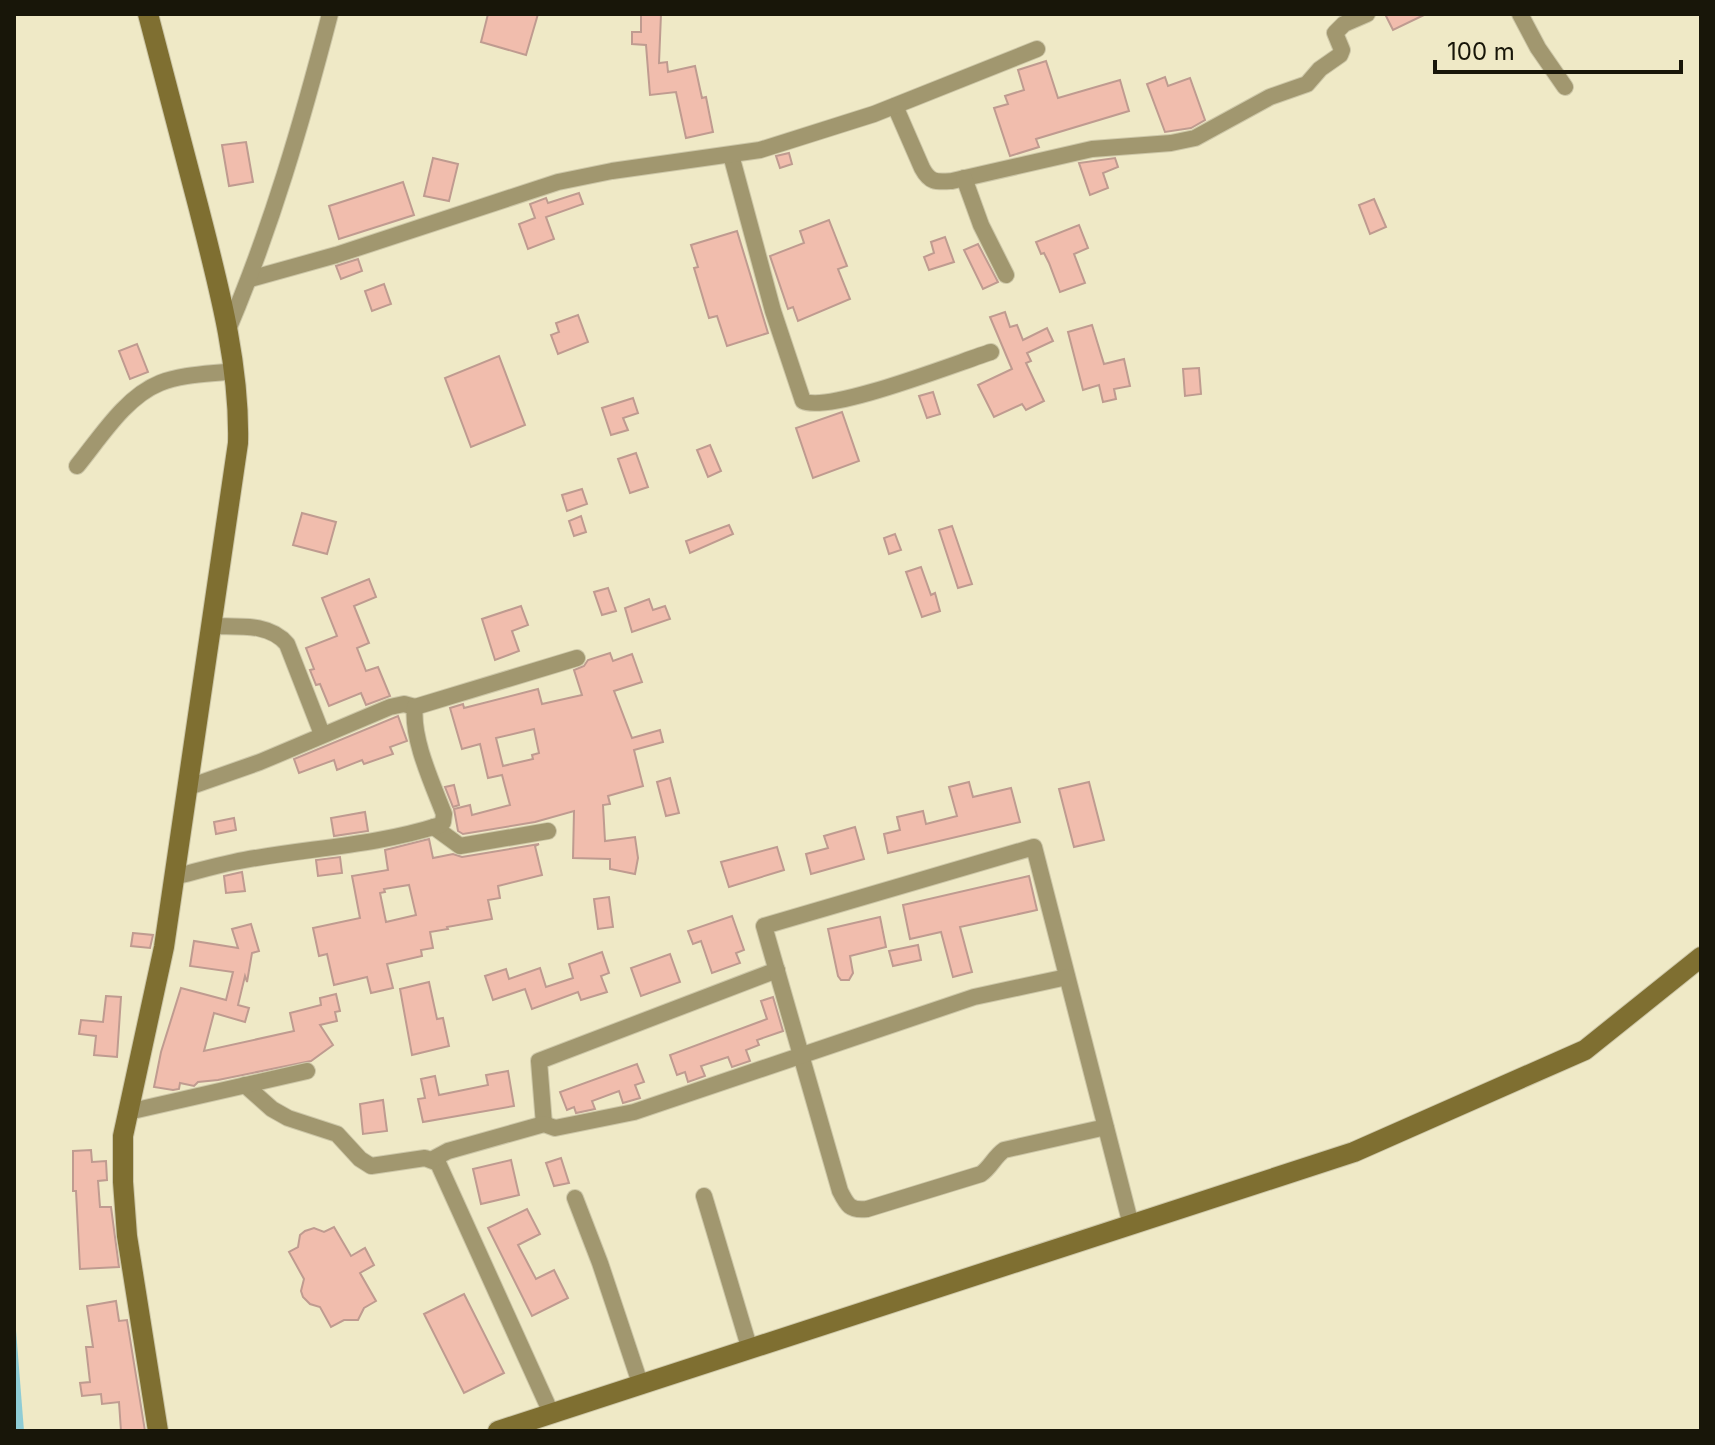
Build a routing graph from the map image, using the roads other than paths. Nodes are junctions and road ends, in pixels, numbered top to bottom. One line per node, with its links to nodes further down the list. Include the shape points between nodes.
1 (148, 14): 12 (main road)
2 (330, 14): 11 (street)
3 (1367, 14): 9 (street, via 1338,28 1340,55 1307,84 1270,97 1195,138 1092,149)
4 (1520, 14): 6 (street)
5 (1037, 49): 7 (street)
6 (1565, 87)
7 (895, 106): 8 (street); 9 (street, via 931,180)
8 (731, 155): 11 (street, via 558,182); 13 (street, via 803,401 819,405 871,392)
9 (964, 178): 10 (street)
10 (1006, 275)
11 (250, 279): 12 (street)
12 (226, 334): 14 (main road)
13 (991, 352)
14 (234, 371): 15 (street, via 162,382 146,390); 16 (main road, via 238,443)
15 (77, 466)
16 (210, 626): 19 (street, via 267,629 282,638); 20 (main road)
17 (577, 658): 18 (street)
18 (415, 707): 19 (street, via 390,707); 21 (street, via 421,747 444,814 443,822)
19 (322, 734): 20 (street)
20 (189, 787): 23 (main road)
21 (434, 827): 22 (street, via 460,846); 23 (street)
22 (548, 831)
23 (174, 877): 30 (main road)
24 (1701, 957): 36 (main road, via 1585,1050 1354,1152)
25 (777, 970): 26 (street, via 764,926 1034,847); 27 (street); 31 (street, via 539,1061)
26 (1067, 977): 27 (street, via 974,997); 32 (street)
27 (802, 1057): 31 (street, via 634,1112 555,1128); 32 (street, via 840,1191 855,1210 981,1174 1004,1150)
28 (307, 1071): 29 (street)
29 (245, 1085): 30 (street); 33 (street, via 288,1118 337,1134 371,1166)
30 (128, 1112): 40 (main road, via 123,1136 127,1236)
31 (544, 1124): 33 (street)
32 (1106, 1127): 36 (street)
33 (433, 1159): 39 (street)
34 (704, 1196): 37 (street)
35 (575, 1198): 38 (street)
36 (1131, 1225): 37 (main road)
37 (750, 1350): 38 (main road)
38 (641, 1386): 39 (main road)
39 (552, 1415): 41 (main road)
40 (158, 1431)
41 (498, 1431)

